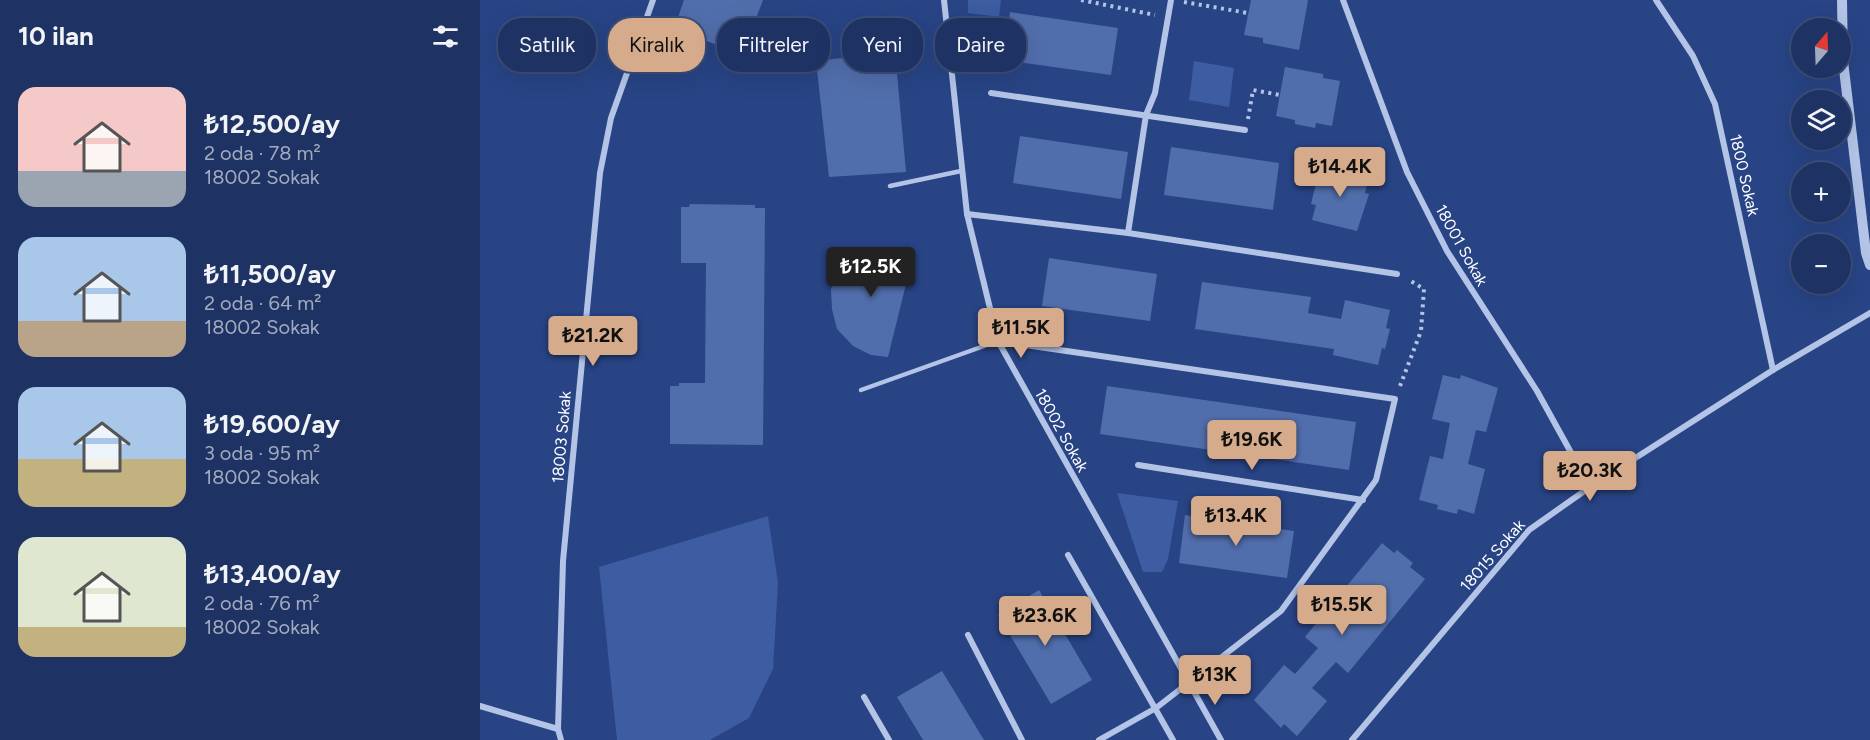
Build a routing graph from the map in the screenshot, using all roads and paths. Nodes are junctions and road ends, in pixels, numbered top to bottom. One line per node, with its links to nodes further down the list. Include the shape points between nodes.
1 (653, 0): 35 (street, 18003 Sokak, via 611,118 600,173 563,561)
2 (936, 0): 8 (street)
3 (1081, 0): 10 (path)
4 (1173, 0): 9 (path); 10 (street)
5 (1343, 0): 27 (street, 18001 Sokak, via 1407,172 1442,241 1537,391)
6 (1656, 0): 23 (street, 1800 Sokak, via 1693,56 1715,104)
7 (1842, 0): 19 (street, via 1844,60)
8 (944, 3): 15 (street, 18002 Sokak)
9 (1248, 13)
10 (1168, 18): 13 (street, via 1155,93)
11 (991, 93): 13 (street)
12 (1280, 95): 14 (path, via 1253,90)
13 (1146, 115): 14 (street); 18 (street)
14 (1245, 129)
15 (961, 171): 16 (lane); 17 (street, 18002 Sokak)
16 (890, 186)
17 (967, 214): 18 (street); 22 (street, 18002 Sokak)
18 (1128, 233): 20 (street)
19 (1870, 265)
20 (1397, 274): 25 (path, via 1424,289 1421,331)
21 (1870, 313): 23 (street, 18015 Sokak)
22 (998, 341): 24 (lane); 25 (street); 31 (street, 18002 Sokak)
23 (1773, 370): 27 (street, 18015 Sokak)
24 (861, 390)
25 (1395, 399): 28 (street, via 1376,480)
26 (1138, 465): 28 (street)
27 (1590, 487): 42 (street, 18015 Sokak, via 1529,530)
28 (1363, 500): 31 (street, via 1281,611)
29 (1068, 555): 34 (street)
30 (968, 635): 38 (street)
31 (1188, 684): 34 (street); 41 (street, 18002 Sokak)
32 (864, 697): 37 (street)
33 (480, 706): 35 (street)
34 (1156, 708): 39 (street); 40 (street)
35 (558, 729): 36 (street, 18003 Sokak)
36 (561, 740)
37 (889, 740)
38 (1022, 740)
39 (1098, 740)
40 (1173, 740)
41 (1221, 740)
42 (1352, 740)

